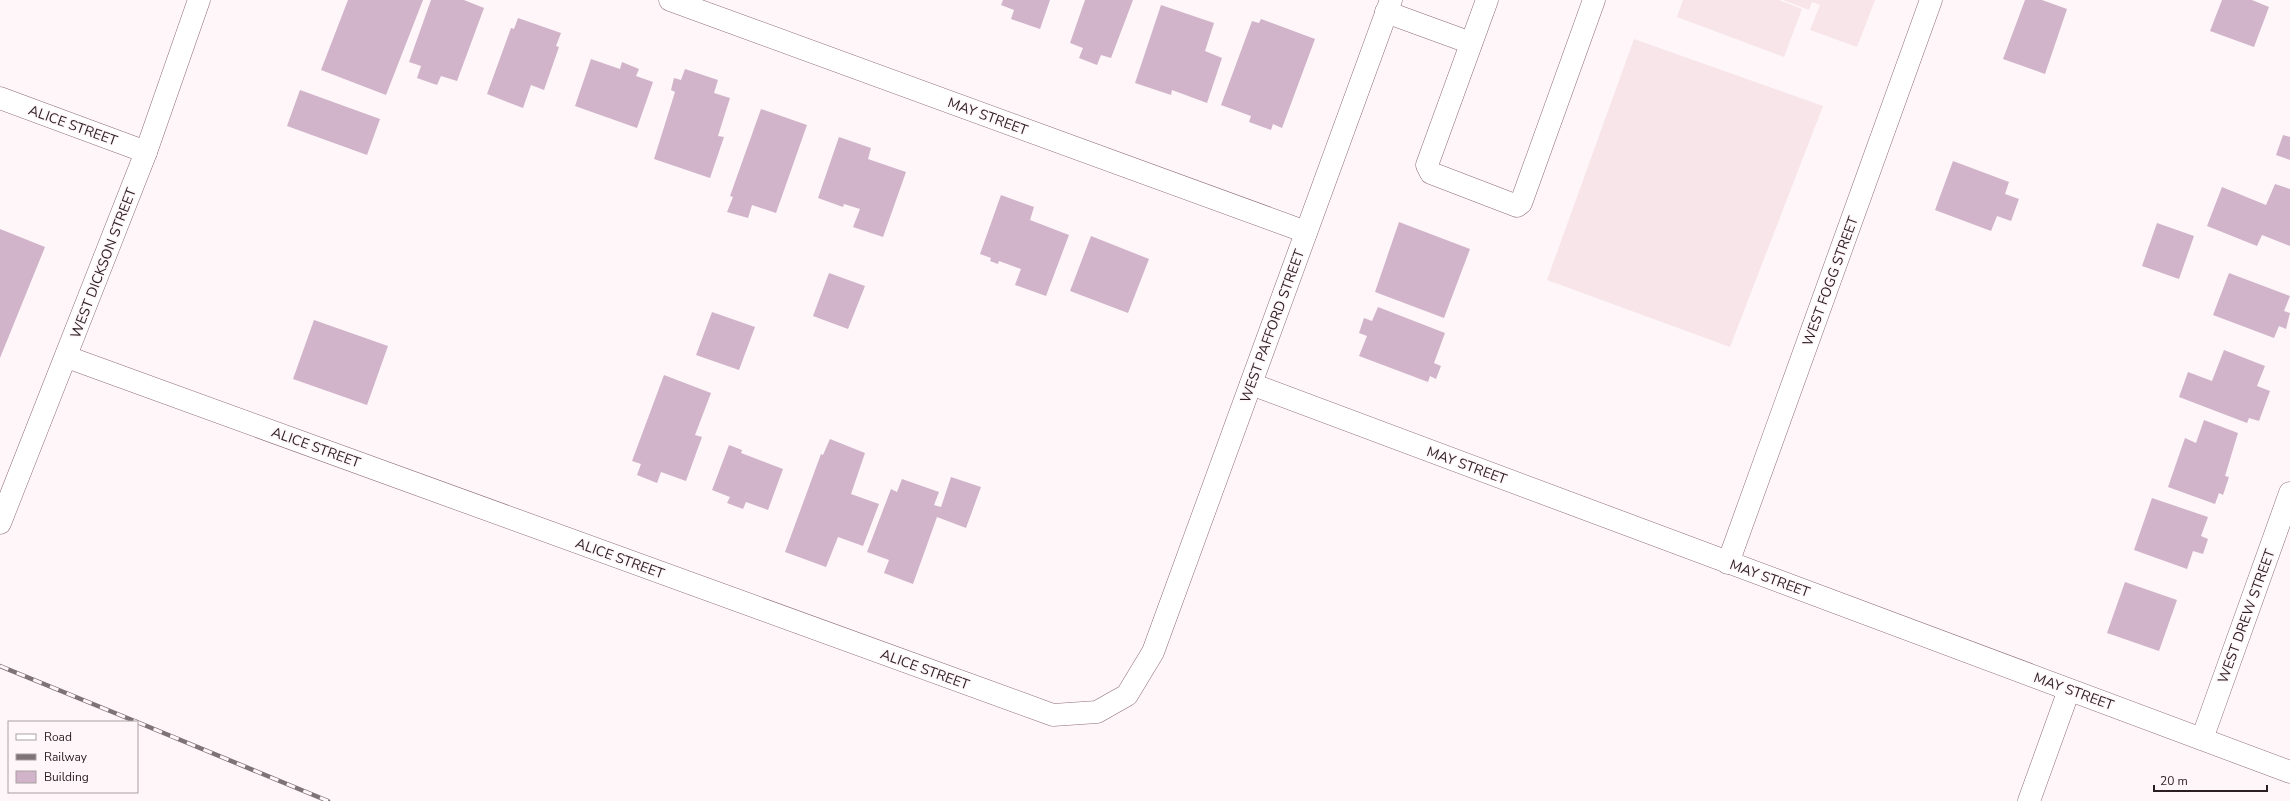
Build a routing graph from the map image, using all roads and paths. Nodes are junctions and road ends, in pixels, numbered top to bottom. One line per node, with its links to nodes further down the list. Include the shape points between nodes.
1 (199, 0): 9 (street, WEST DICKSON STREET)
2 (670, 0): 10 (street, MAY STREET)
3 (1487, 0): 7 (street)
4 (1594, 0): 7 (street, via 1521,203 1517,206 1431,173 1427,165)
5 (1931, 0): 15 (street, WEST FOGG STREET)
6 (1388, 6): 7 (street); 10 (street, WEST PAFFORD STREET)
7 (1471, 43)
8 (0, 98): 9 (street, ALICE STREET)
9 (146, 152): 11 (street, WEST DICKSON STREET)
10 (1306, 232): 12 (street, WEST PAFFORD STREET)
11 (67, 357): 14 (street, WEST DICKSON STREET); 16 (street, ALICE STREET, via 1053,715 1097,712 1127,695)
12 (1251, 384): 15 (street, MAY STREET); 16 (street, WEST PAFFORD STREET)
13 (2290, 493): 18 (street, WEST DREW STREET)
14 (0, 523)
15 (1728, 563): 17 (street, MAY STREET)
16 (1153, 652)
17 (2069, 690): 18 (street, MAY STREET); 20 (street)
18 (2202, 739): 19 (street, MAY STREET)
19 (2290, 772)
20 (2029, 801)

